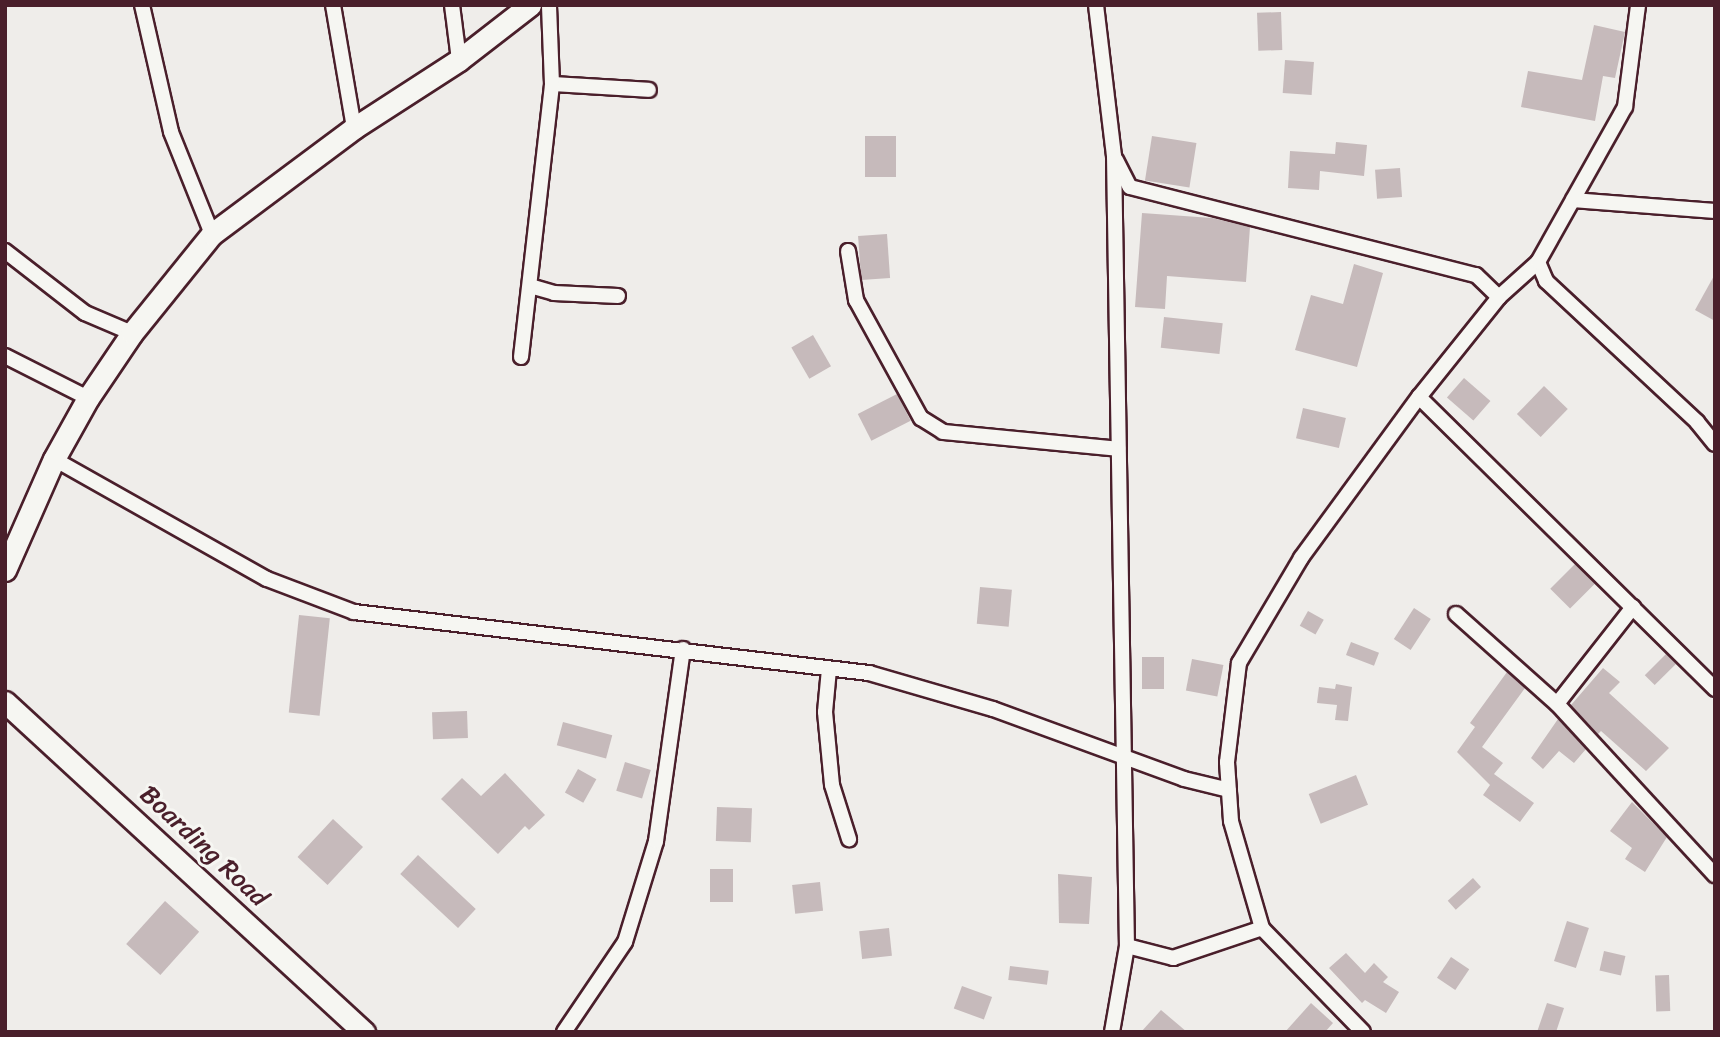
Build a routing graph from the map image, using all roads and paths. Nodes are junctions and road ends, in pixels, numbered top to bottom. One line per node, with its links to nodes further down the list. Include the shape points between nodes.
1 (142, 5): 15 (street, via 171,132)
2 (333, 5): 11 (street)
3 (452, 5): 8 (street)
4 (530, 5): 8 (main road)
5 (550, 5): 9 (street)
6 (1096, 5): 12 (street)
7 (1638, 5): 13 (street, via 1625,107)
8 (459, 60): 11 (main road)
9 (552, 85): 10 (street); 19 (street)
10 (649, 90)
11 (354, 128): 15 (main road)
12 (1114, 156): 21 (street, via 1130,187 1476,275); 28 (street)
13 (1573, 200): 14 (street); 18 (street)
14 (1715, 211)
15 (212, 234): 22 (main road)
16 (5, 251): 22 (street, via 85,313)
17 (848, 251): 28 (street, via 856,300 921,418 943,432)
18 (1538, 262): 21 (street); 27 (street, via 1546,281)
19 (530, 286): 20 (street, via 554,293); 24 (street)
20 (618, 296)
21 (1499, 297): 25 (street)
22 (132, 333): 26 (main road)
23 (5, 356): 26 (street)
24 (521, 357)
25 (1419, 397): 31 (street); 39 (street, via 1301,558 1239,663 1227,762)
26 (88, 398): 29 (main road)
27 (1715, 444)
28 (1118, 449): 38 (street)
29 (54, 459): 30 (main road); 33 (street, via 267,579 354,612)
30 (5, 570)
31 (1633, 607): 35 (street); 37 (street)
32 (1456, 614): 37 (street)
33 (683, 649): 34 (street); 45 (street, via 656,841 625,942)
34 (829, 669): 38 (street, via 869,673 993,709); 40 (street, via 825,712 832,785)
35 (1715, 689)
36 (5, 702): 44 (main road, Boarding Road)
37 (1557, 704): 41 (street)
38 (1122, 757): 39 (street); 43 (street)
39 (1229, 790): 42 (street, via 1231,821)
40 (849, 839)
41 (1715, 875)
42 (1262, 928): 43 (street, via 1173,958); 47 (street)
43 (1127, 946): 46 (street)
44 (364, 1032)
45 (564, 1032)
46 (1112, 1032)
47 (1363, 1032)

